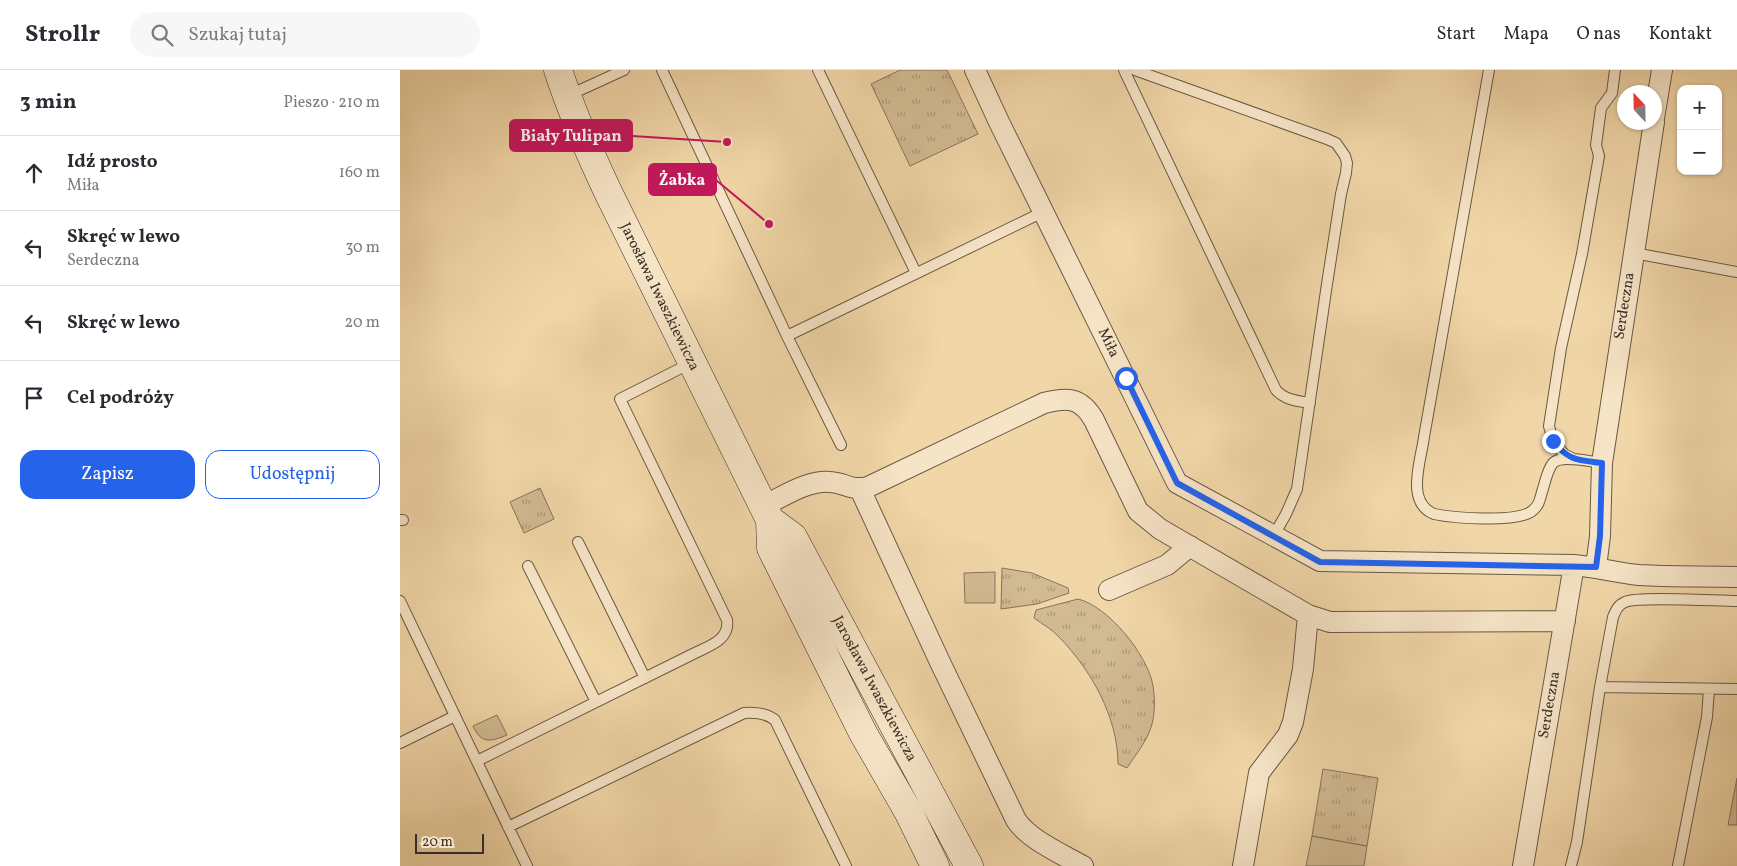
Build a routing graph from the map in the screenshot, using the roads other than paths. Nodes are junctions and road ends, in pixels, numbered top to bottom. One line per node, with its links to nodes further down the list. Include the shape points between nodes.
1 (558, 70): 12 (street, Jarosława Iwaszkiewicza)
2 (624, 70): 12 (lane)
3 (662, 70): 18 (lane)
4 (818, 70): 17 (lane)
5 (975, 70): 14 (street, Miła)
6 (1124, 70): 20 (lane, via 1276,390 1288,399)
7 (1135, 70): 20 (lane, via 1336,142 1345,156 1346,174)
8 (1489, 70): 22 (lane, via 1424,436 1417,494 1421,505 1434,514 1498,519 1524,516 1538,506 1553,463 1560,459)
9 (1615, 70): 22 (lane, via 1612,93 1601,108 1596,145 1599,156 1549,426 1553,441)
10 (1662, 70): 11 (street)
11 (1660, 85)
12 (566, 96): 19 (street, Jarosława Iwaszkiewicza, via 609,194)
13 (1653, 130): 15 (street, Serdeczna)
14 (1043, 212): 17 (lane); 26 (street, Miła, via 1177,483)
15 (1634, 254): 16 (lane, Serdeczna); 23 (street, Serdeczna)
16 (1737, 272)
17 (916, 273): 18 (lane)
18 (787, 336): 21 (lane)
19 (691, 363): 25 (street, Jarosława Iwaszkiewicza); 38 (lane, via 620,399 728,626 721,639)
20 (1310, 403): 26 (lane, via 1297,489)
21 (841, 445)
22 (1573, 459): 23 (lane)
23 (1602, 463): 31 (street, Serdeczna)
24 (860, 489): 25 (street, via 829,481 807,485); 28 (street, via 878,484 1044,403 1072,400 1089,411 1138,511 1160,529); 51 (street, via 1016,820 1033,837)
25 (766, 513): 49 (street, Jarosława Iwaszkiewicza, via 771,548 863,733 910,813); 50 (street, Jarosława Iwaszkiewicza, via 793,537)
26 (1273, 537): 29 (street, Miła, via 1320,562)
27 (578, 542): 38 (lane)
28 (1190, 546): 33 (street, via 1167,565); 36 (street)
29 (1574, 565): 31 (street); 37 (street, Serdeczna)
30 (528, 566): 42 (lane)
31 (1596, 567): 32 (street, via 1640,575)
32 (1737, 577)
33 (1109, 590)
34 (400, 601): 43 (lane)
35 (1737, 602): 39 (lane, via 1626,601 1613,616)
36 (1308, 615): 37 (street, via 1330,622); 52 (street, via 1303,669 1293,722 1288,735 1259,773)
37 (1565, 621): 53 (street, Serdeczna)
38 (645, 678): 42 (lane)
39 (1600, 687): 40 (lane); 54 (lane)
40 (1709, 689): 41 (lane); 55 (lane, via 1707,717)
41 (1737, 689)
42 (596, 702): 45 (lane)
43 (455, 716): 44 (lane); 45 (lane)
44 (400, 743)
45 (477, 761): 46 (lane)
46 (508, 827): 47 (lane); 48 (lane, via 735,717 754,712 769,715 775,720)
47 (527, 866)
48 (846, 866)
49 (935, 866)
50 (969, 866)
51 (1083, 866)
52 (1243, 866)
53 (1523, 866)
54 (1571, 866)
55 (1678, 866)

